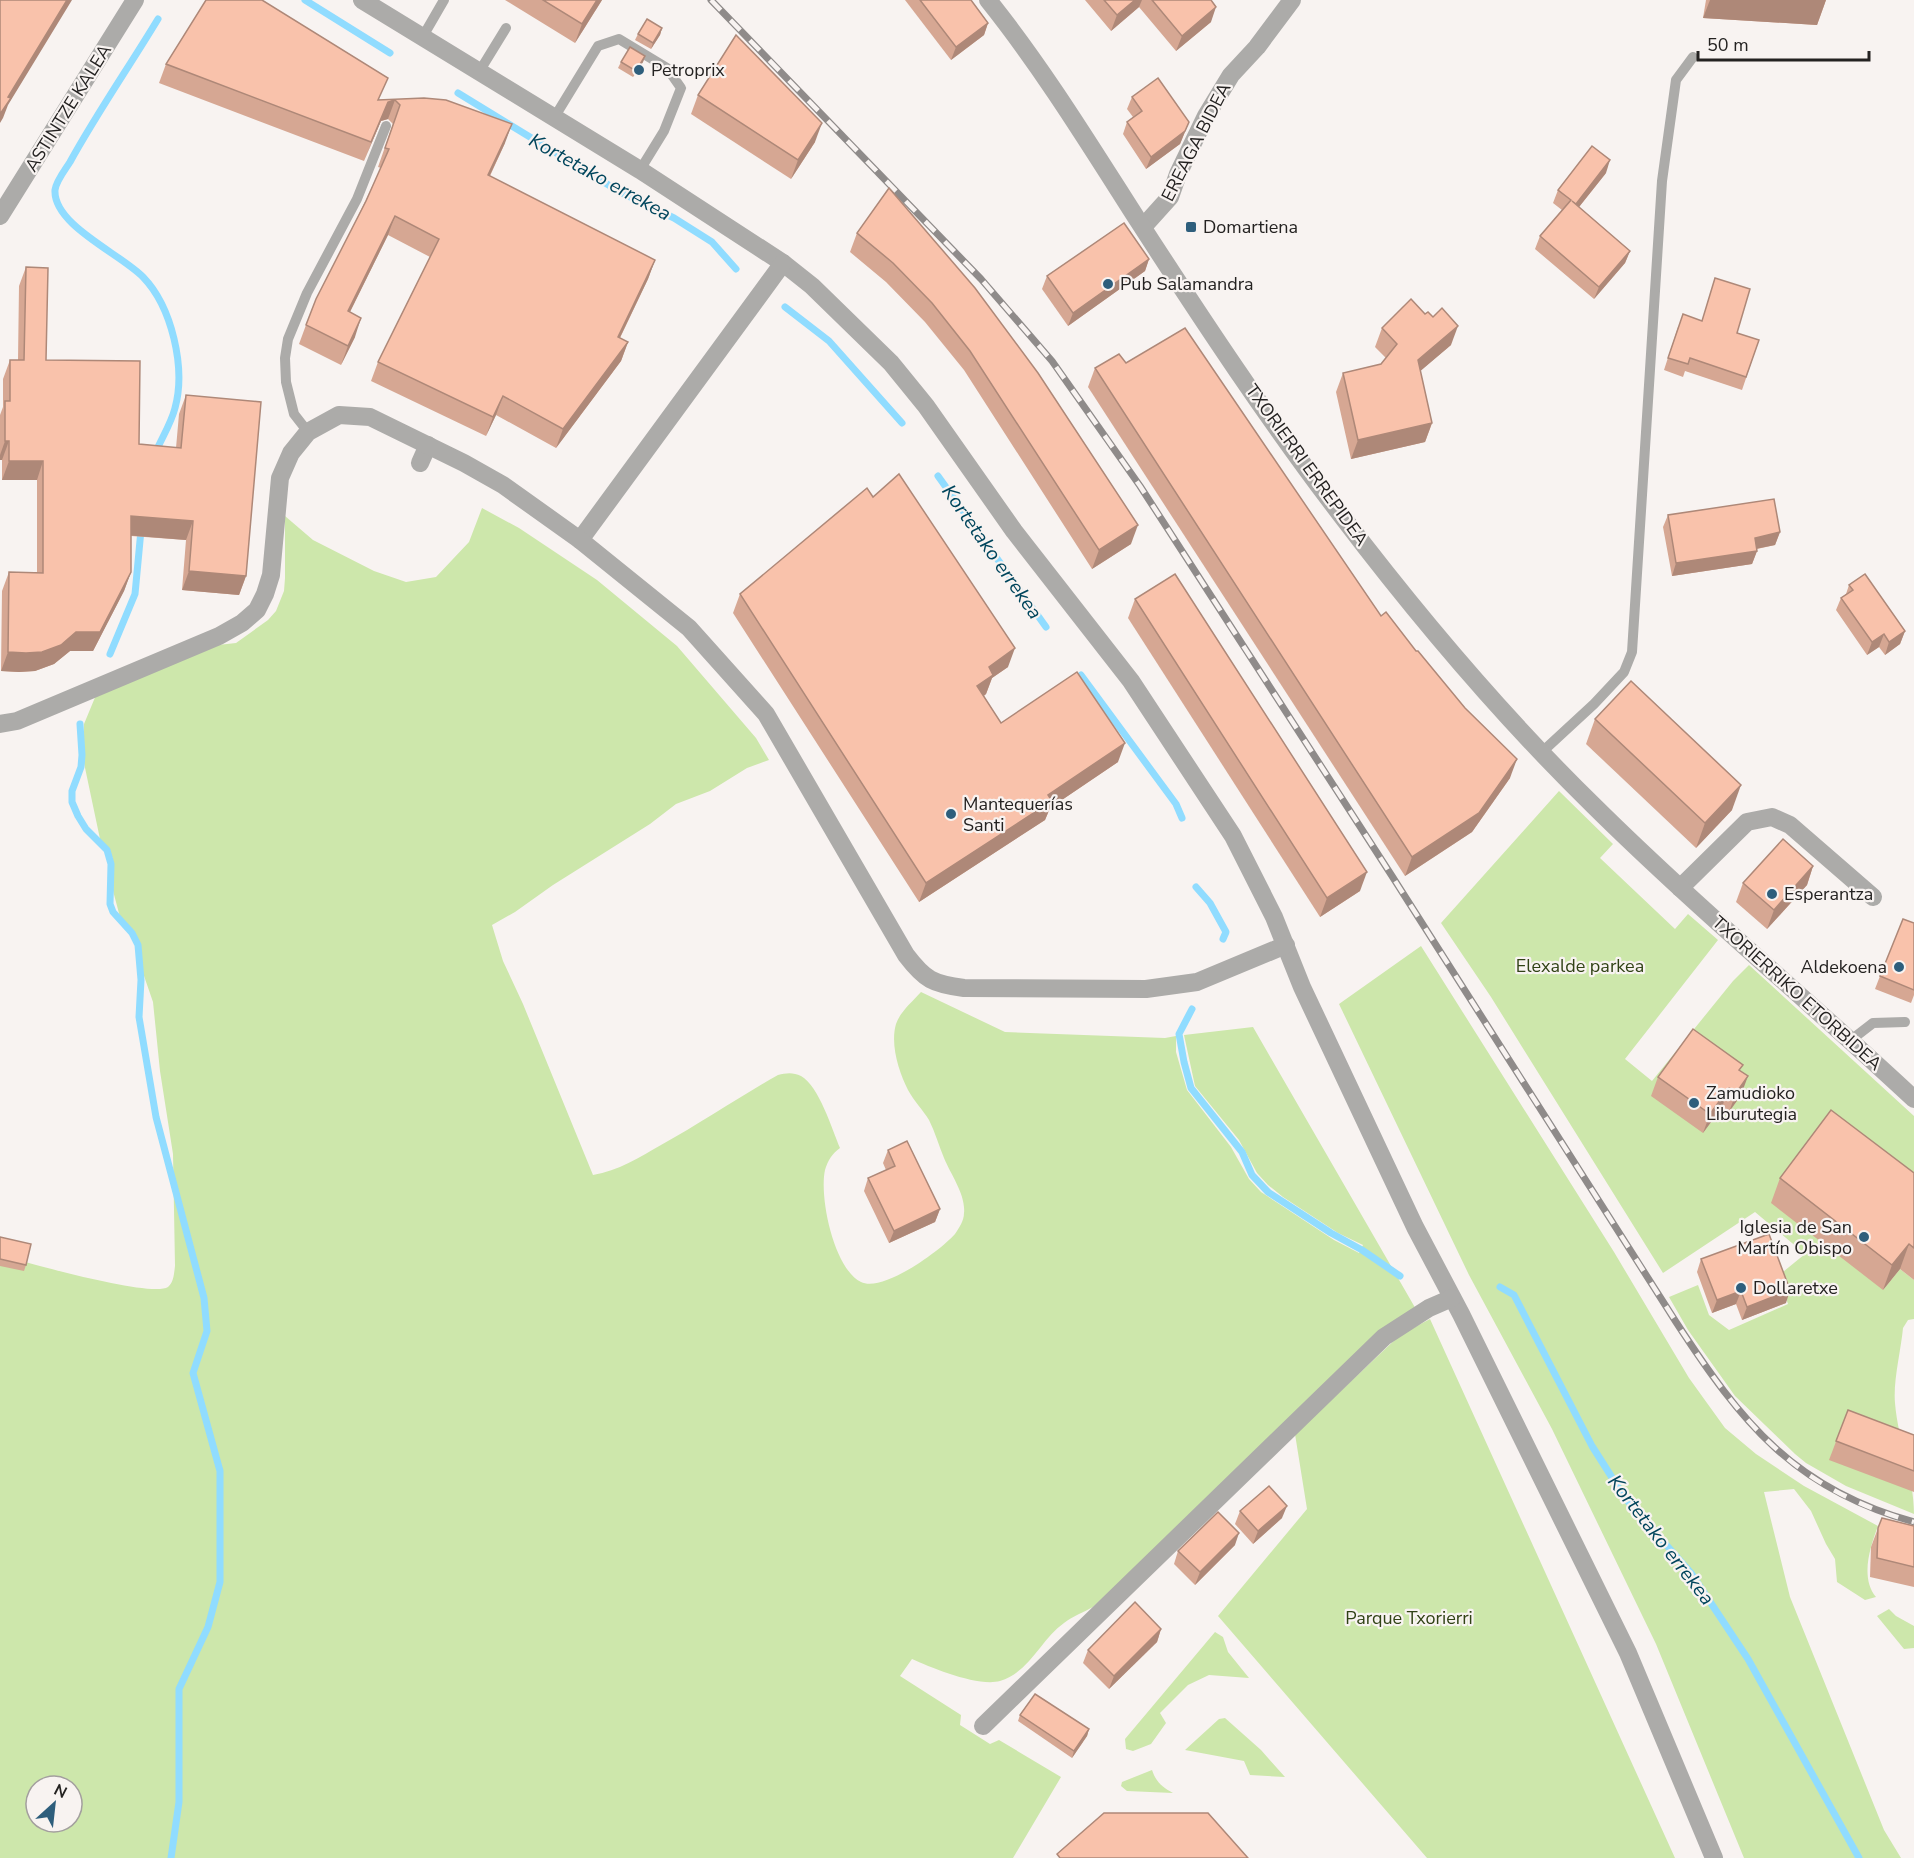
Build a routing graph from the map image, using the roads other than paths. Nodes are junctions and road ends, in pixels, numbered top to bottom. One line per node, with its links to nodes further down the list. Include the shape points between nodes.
1 (135, 0): 13 (street, ASTINTZE KALEA)
2 (362, 0): 7 (street)
3 (444, 0): 7 (lane)
4 (988, 0): 14 (street, TXORIERRI ERREPIDEA)
5 (1292, 0): 14 (street, EREAGA BIDEA, via 1231,75 1206,116 1170,197)
6 (506, 28): 9 (lane)
7 (422, 38): 9 (street)
8 (1693, 57): 21 (lane, via 1676,80 1662,181 1632,652 1624,672)
9 (479, 72): 10 (street)
10 (554, 118): 12 (street); 12 (lane, via 598,45 619,39 667,68 681,88 664,131)
11 (386, 126): 16 (lane, via 357,199 307,293 288,339 286,382 294,414)
12 (640, 170): 15 (street)
13 (0, 216)
14 (1143, 227): 21 (street, TXORIERRI ERREPIDEA, via 1341,515 1462,666)
15 (783, 263): 19 (street); 24 (street, via 891,363 1014,531 1131,681 1233,836)
16 (308, 432): 17 (street, via 339,415 370,417); 20 (street, via 291,453 280,478 271,575 257,610 219,636 17,721)
17 (428, 445): 18 (street); 19 (street, via 503,485)
18 (420, 463)
19 (580, 540): 24 (street, via 689,628 765,714 906,955 920,973 940,985 1146,989 1197,982)
20 (0, 724)
21 (1542, 752): 22 (street, TXORIERRI ERREPIDEA)
22 (1680, 888): 23 (street, via 1747,822 1772,817 1790,825); 26 (street, TXORIERRIKO ETORBIDEA)
23 (1873, 897)
24 (1286, 945): 28 (street, via 1302,987)
25 (1905, 1022): 26 (lane, via 1873,1023)
26 (1851, 1040): 27 (street, TXORIERRIKO ETORBIDEA)
27 (1914, 1099)
28 (1452, 1298): 29 (street, via 1384,1337); 30 (street, via 1628,1653)
29 (983, 1726)
30 (1714, 1858)

